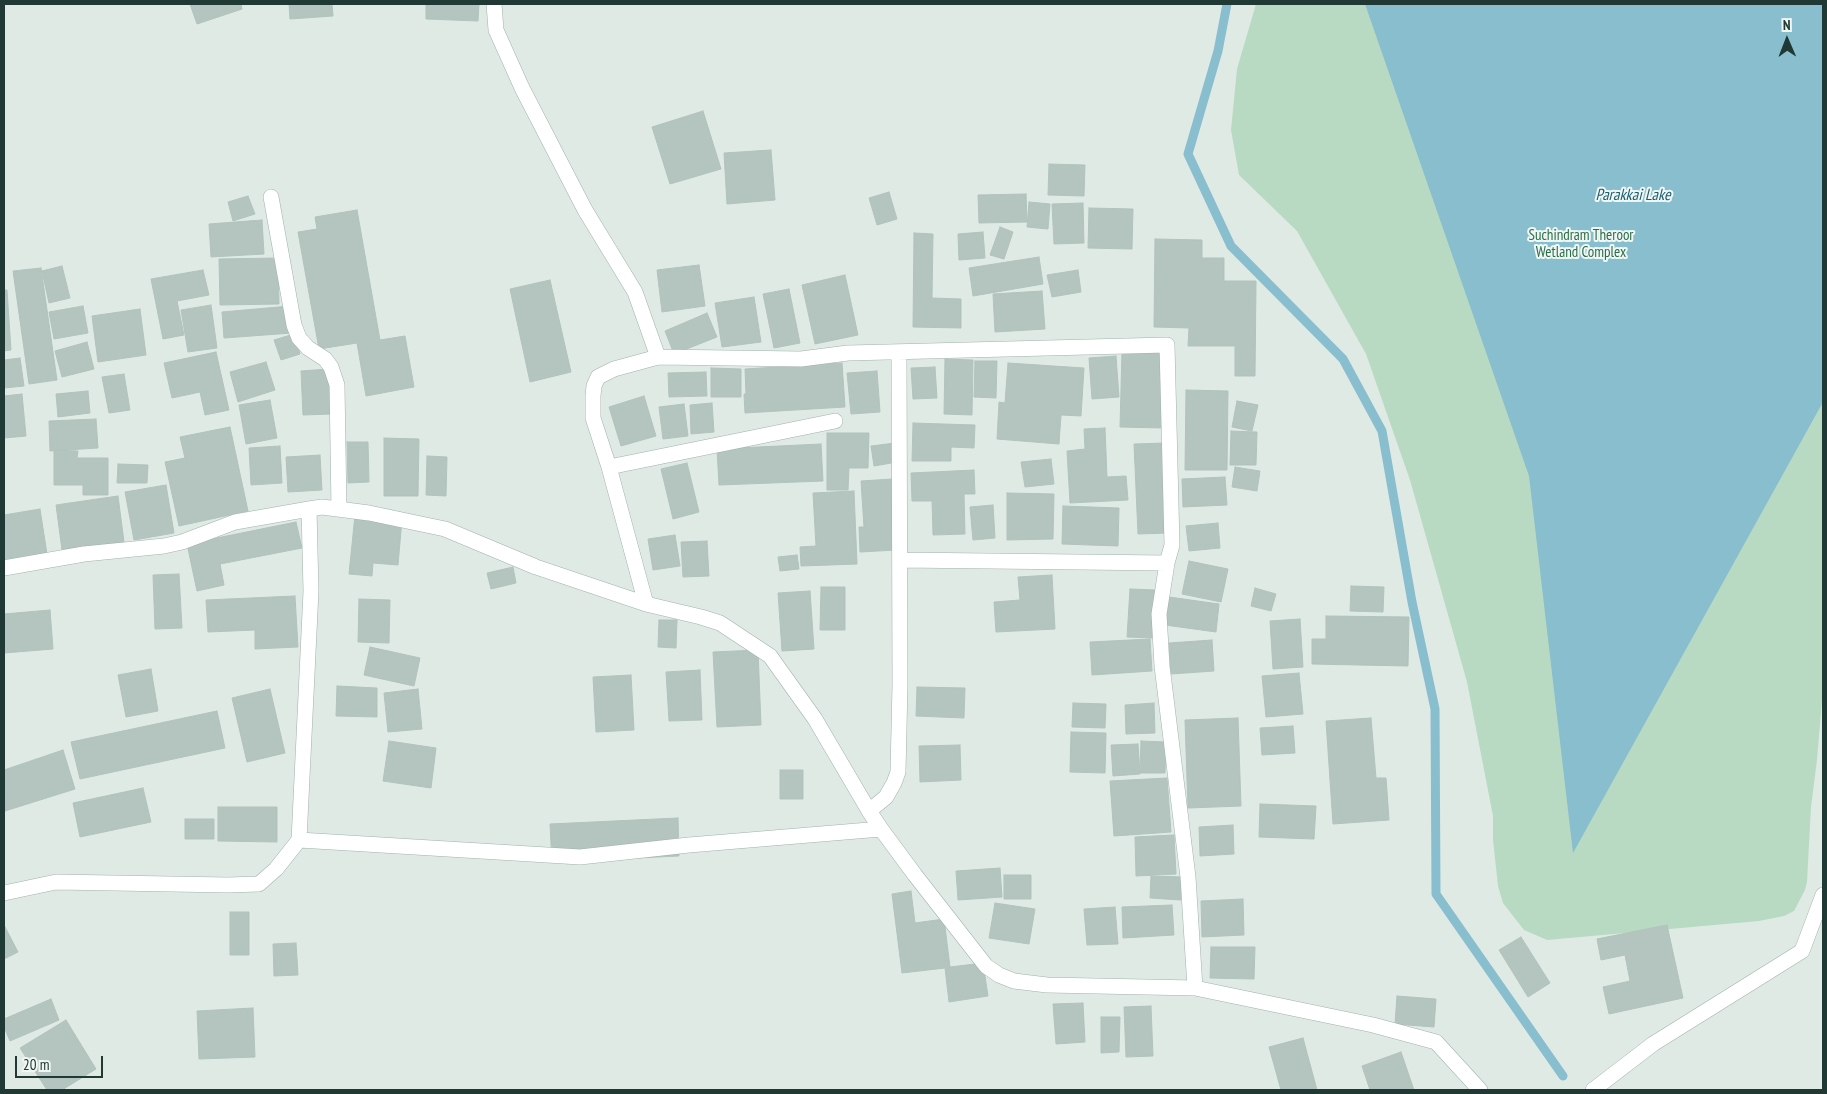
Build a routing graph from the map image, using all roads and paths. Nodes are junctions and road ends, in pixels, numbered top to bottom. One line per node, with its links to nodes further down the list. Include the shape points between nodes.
1 (494, 4): 4 (street, via 496,30 522,88 585,210 635,292)
2 (272, 197): 7 (street, via 299,338 332,367 336,384)
3 (899, 352): 4 (street, via 848,353 801,359); 9 (street); 10 (street, via 1167,346 1172,545)
4 (658, 357): 6 (street, via 614,369 598,377 592,396 593,418)
5 (835, 420): 6 (street)
6 (609, 467): 12 (street)
7 (339, 509): 8 (street, via 322,507); 12 (street, via 445,529 536,567)
8 (308, 510): 11 (street, via 235,522 164,546 84,554); 15 (street, via 311,591)
9 (900, 560): 10 (street); 13 (street, via 898,772 886,797)
10 (1167, 563): 18 (street, via 1159,614 1162,666 1188,877)
11 (4, 568)
12 (646, 604): 13 (street, via 720,624 770,656 815,719)
13 (869, 811): 14 (street)
14 (881, 829): 15 (street, via 580,857); 18 (street, via 986,966 999,975 1047,986)
15 (299, 840): 16 (street, via 259,884 56,882)
16 (4, 893)
17 (1823, 895): 20 (street, via 1802,951 1653,1044)
18 (1195, 988): 19 (street, via 1436,1042)
19 (1480, 1090)
20 (1593, 1090)

